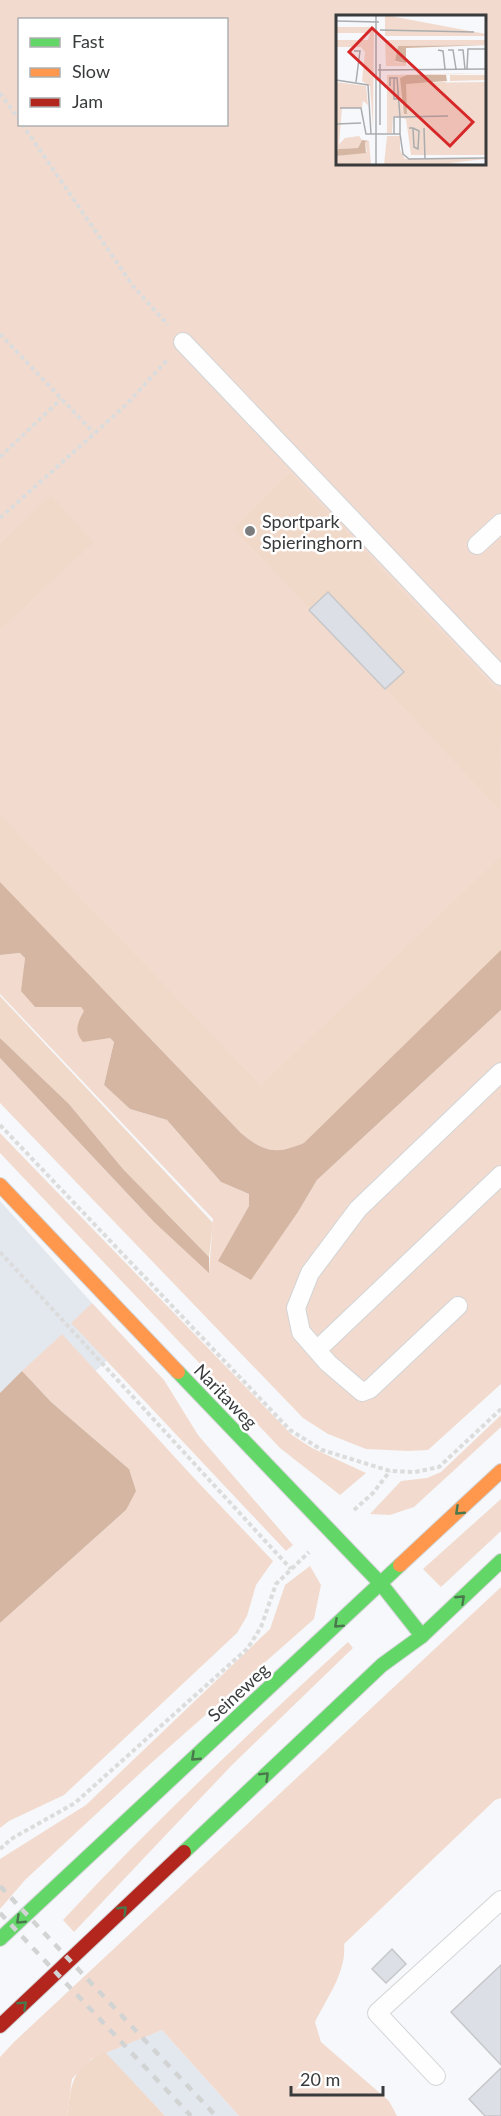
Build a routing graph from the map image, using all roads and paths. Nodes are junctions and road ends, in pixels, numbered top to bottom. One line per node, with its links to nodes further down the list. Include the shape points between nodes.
1 (0, 93): 2 (path)
2 (18, 119)
3 (23, 126): 5 (path, via 133,286)
4 (0, 334): 6 (path)
5 (183, 342): 7 (path, via 126,405); 12 (lane)
6 (61, 399): 7 (path); 8 (path)
7 (94, 433): 9 (path)
8 (0, 457)
9 (0, 518)
10 (501, 523): 11 (lane)
11 (477, 545)
12 (501, 676)
13 (501, 1072): 19 (lane, via 358,1209 310,1274 296,1308 301,1332)
14 (0, 1125): 21 (path, Naritaweg, via 290,1430 322,1450)
15 (501, 1176): 19 (lane)
16 (0, 1185): 23 (main road, Naritaweg)
17 (0, 1252): 25 (path)
18 (458, 1306): 19 (lane, via 370,1389 362,1392)
19 (316, 1350)
20 (501, 1409): 21 (path, Naritaweg, via 439,1467 415,1472)
21 (390, 1471): 23 (path, via 373,1493)
22 (501, 1471): 26 (main road, Seineweg, one-way to 26)
23 (330, 1532): 25 (path); 26 (main road, Naritaweg)
24 (501, 1561): 27 (main road, one-way to 24)
25 (291, 1569): 28 (path, via 276,1584 261,1627 248,1648 75,1803)
26 (381, 1584): 27 (main road, Naritaweg); 30 (main road, Seineweg, one-way to 30)
27 (422, 1636): 31 (main road, one-way to 27, via 382,1665)
28 (0, 1849)
29 (501, 1900): 32 (lane, via 377,2013)
30 (0, 1939)
31 (0, 2026)
32 (436, 2076)

